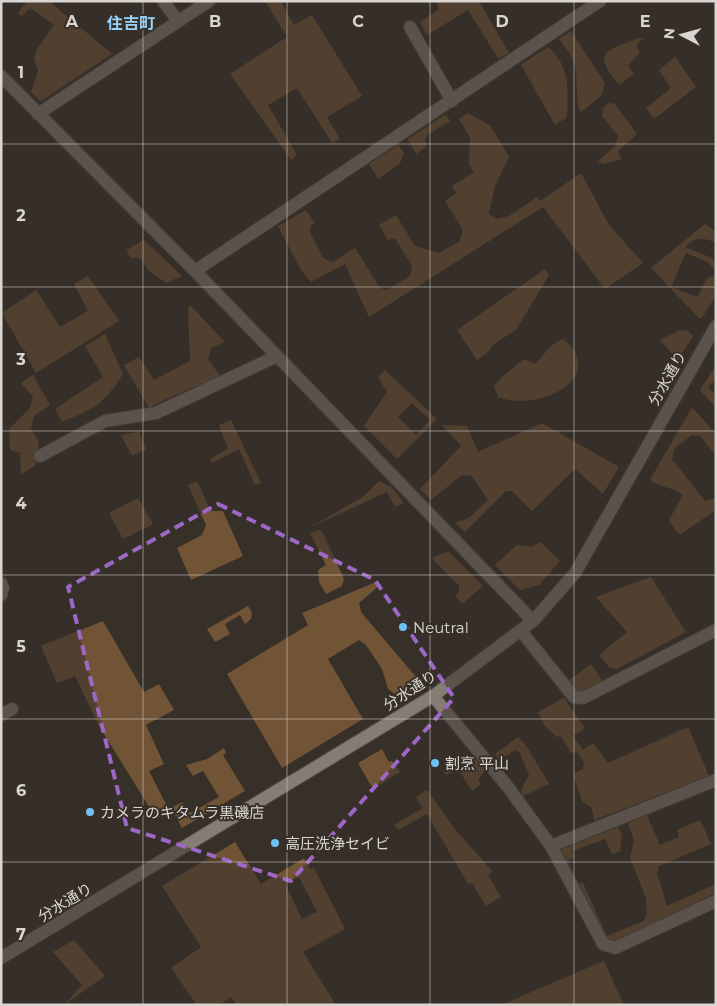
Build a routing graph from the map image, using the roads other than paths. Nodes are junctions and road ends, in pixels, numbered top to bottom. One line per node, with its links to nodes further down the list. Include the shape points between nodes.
1 (163, 1): 4 (street)
2 (209, 1): 4 (street)
3 (600, 1): 7 (street)
4 (178, 22): 8 (street)
5 (410, 27): 7 (street)
6 (1, 76): 8 (street)
7 (452, 101): 9 (street)
8 (38, 114): 9 (street)
9 (195, 271): 11 (street)
10 (716, 326): 15 (street, 分水通り, via 575,573)
11 (277, 356): 12 (street, via 156,414 105,421); 15 (street)
12 (40, 456)
13 (1, 583): 14 (street)
14 (1, 595)
15 (533, 621): 17 (street, 分水通り)
16 (716, 630): 17 (street, via 582,698 574,697)
17 (521, 631): 18 (street, 分水通り)
18 (433, 696): 20 (street, via 508,787); 22 (street, 分水通り)
19 (716, 780): 20 (street)
20 (551, 846): 21 (street, via 603,944 615,948)
21 (716, 901)
22 (1, 958)

